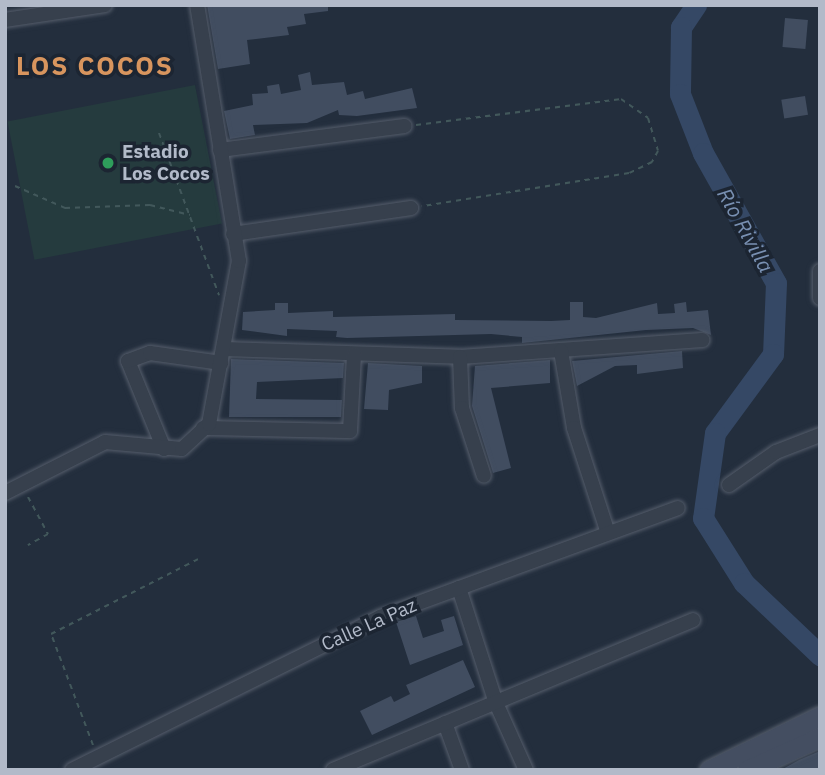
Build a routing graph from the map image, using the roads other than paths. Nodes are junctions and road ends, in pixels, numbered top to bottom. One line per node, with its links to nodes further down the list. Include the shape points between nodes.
1 (105, 5): 3 (street)
2 (198, 5): 5 (street)
3 (5, 20)
4 (404, 126): 5 (street)
5 (220, 150): 7 (street)
6 (411, 208): 7 (street)
7 (233, 234): 13 (street, via 238,280)
8 (820, 271): 9 (street)
9 (820, 298)
10 (702, 340): 11 (street)
11 (561, 351): 14 (street); 22 (street, via 574,428)
12 (354, 354): 13 (street); 14 (street); 15 (street, via 349,431)
13 (223, 356): 15 (street); 17 (street, via 150,353 128,361)
14 (460, 357): 18 (street, via 462,408)
15 (203, 429): 17 (street, via 182,449)
16 (820, 435): 19 (street, via 776,452)
17 (164, 449): 20 (street, via 117,439)
18 (484, 476)
19 (729, 485)
20 (5, 493)
21 (678, 508): 22 (street, Calle La Paz)
22 (608, 533): 23 (street, Calle La Paz)
23 (459, 588): 25 (street); 29 (street, Calle La Paz, via 380,617)
24 (693, 620): 25 (street)
25 (496, 703): 27 (street); 32 (street)
26 (820, 716): 33 (main road)
27 (445, 723): 30 (street); 31 (street)
28 (820, 737): 34 (main road)
29 (72, 770)
30 (333, 770)
31 (462, 770)
32 (526, 770)
33 (710, 770)
34 (747, 770)

